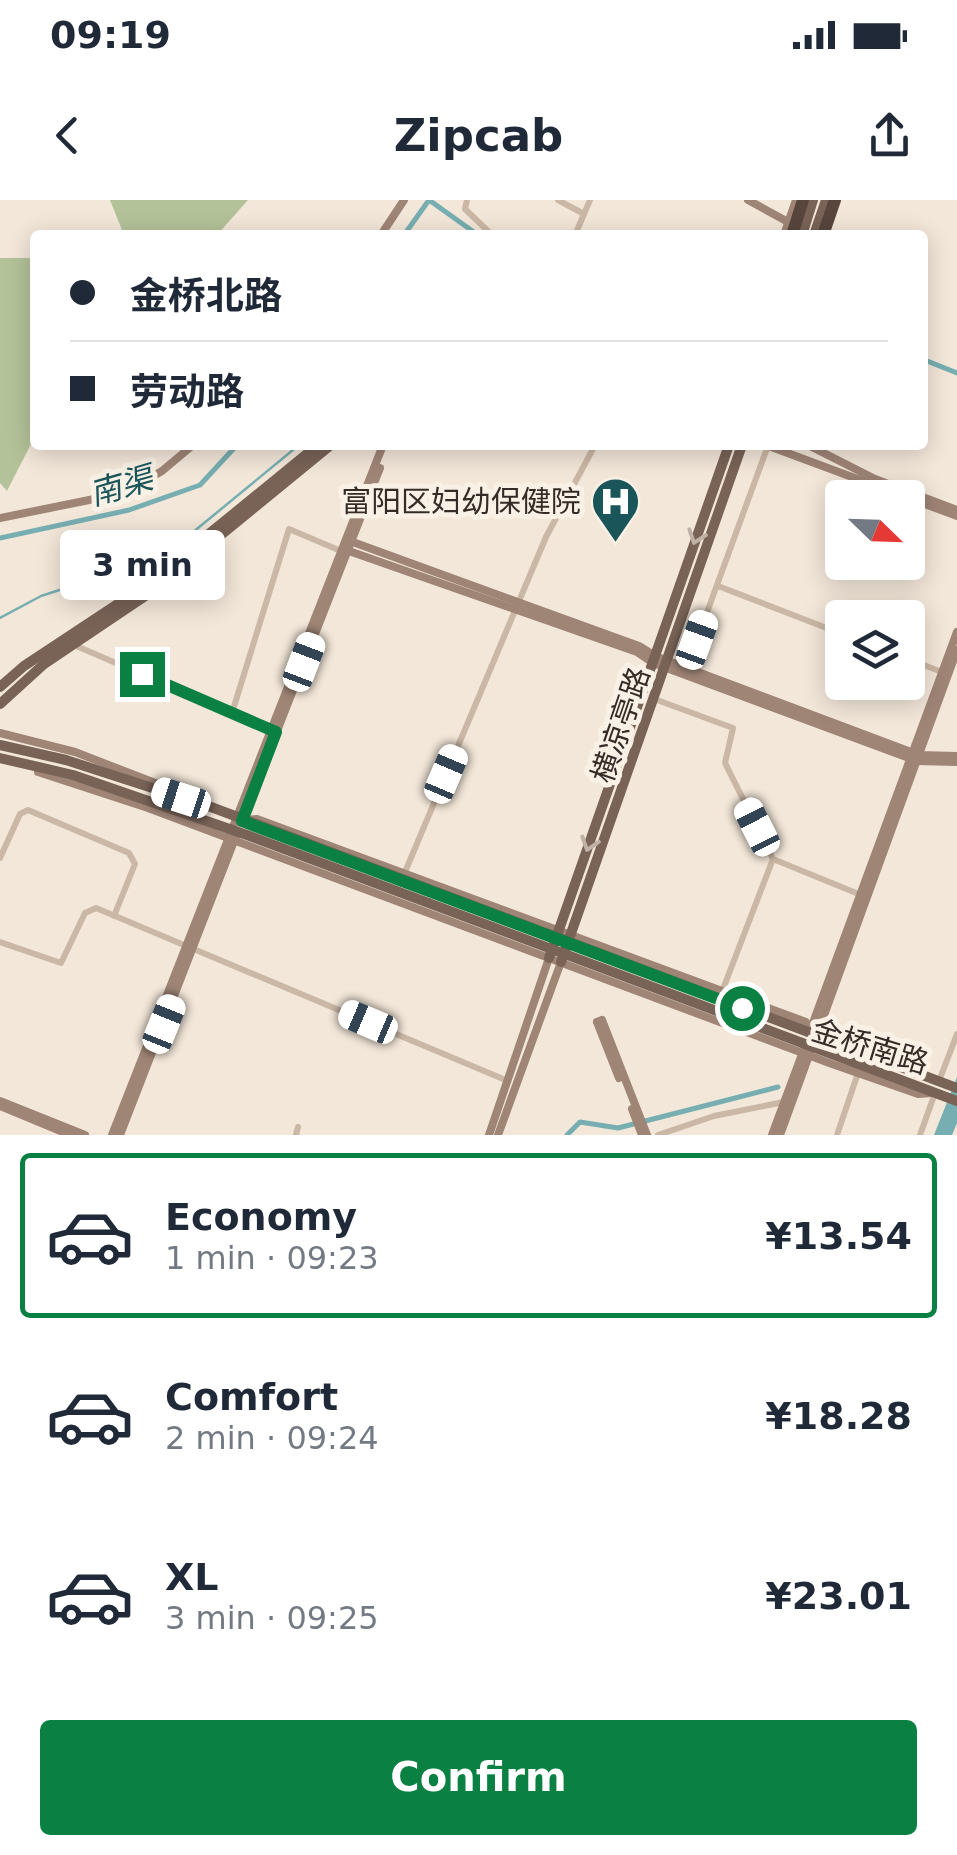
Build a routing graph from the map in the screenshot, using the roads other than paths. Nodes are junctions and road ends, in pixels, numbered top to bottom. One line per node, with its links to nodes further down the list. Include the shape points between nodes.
1 (404, 200): 13 (main road)
2 (467, 200): 14 (street, via 465,209)
3 (558, 200): 11 (street)
4 (590, 200): 11 (street)
5 (748, 200): 12 (main road)
6 (796, 200): 12 (main road)
7 (804, 200): 12 (highway)
8 (813, 200): 12 (main road)
9 (826, 200): 16 (main road)
10 (838, 200): 17 (highway)
11 (584, 214): 15 (street)
12 (794, 229)
13 (383, 230)
14 (487, 230)
15 (578, 230)
16 (823, 230)
17 (824, 230)
18 (187, 450): 29 (main road, via 124,493)
19 (312, 450): 35 (main road)
20 (326, 450): 35 (main road, via 151,592)
21 (383, 450): 30 (main road)
22 (593, 450): 32 (street)
23 (727, 450): 37 (main road, 横凉亭路, one-way to 37)
24 (740, 450): 38 (main road, 横凉亭路)
25 (765, 450): 31 (street)
26 (772, 450): 28 (main road)
27 (818, 450): 28 (main road)
28 (957, 513)
29 (0, 518)
30 (345, 546): 32 (main road); 45 (street, via 289,529); 46 (main road)
31 (717, 585): 33 (street); 40 (street)
32 (517, 606): 37 (main road, via 640,646); 59 (street)
33 (825, 627)
34 (957, 632): 41 (main road)
35 (68, 643): 42 (main road); 44 (main road); 45 (street)
36 (957, 650): 41 (main road)
37 (654, 659): 38 (main road); 65 (main road, 横凉亭路, one-way to 65)
38 (669, 664): 40 (main road); 43 (main road, 横凉亭路); 49 (main road)
39 (925, 665): 41 (street)
40 (687, 667): 49 (main road)
41 (946, 673): 49 (main road)
42 (0, 687)
43 (657, 700): 57 (street, via 734,728 724,763); 65 (main road, 横凉亭路)
44 (0, 704)
45 (232, 713): 46 (street)
46 (274, 730): 53 (main road)
47 (0, 734): 52 (main road, 金桥南路, via 75,752)
48 (0, 745): 52 (main road, 金桥南路)
49 (915, 757): 50 (main road); 61 (main road); 70 (main road)
50 (957, 759)
51 (0, 760): 54 (main road, 金桥南路, via 73,775)
52 (211, 807): 53 (main road, 金桥南路)
53 (239, 820): 54 (main road); 56 (main road, 金桥南路, via 257,818); 58 (main road, 金桥南路)
54 (233, 836): 60 (main road, 金桥南路); 62 (main road, 金桥南路); 66 (main road)
55 (0, 858): 63 (street, via 28,810 130,853 135,864)
56 (364, 858): 58 (main road); 59 (main road, 金桥南路)
57 (773, 859): 61 (street); 67 (street)
58 (347, 860): 65 (main road, 金桥南路)
59 (405, 872): 65 (main road, 金桥南路)
60 (372, 882): 62 (main road); 65 (main road, 金桥南路)
61 (861, 894): 70 (main road)
62 (381, 895): 65 (main road, 金桥南路)
63 (114, 916): 64 (street, via 87,910 58,964); 66 (street)
64 (0, 942)
65 (561, 946): 67 (main road); 68 (main road); 69 (main road, 金桥南路); 70 (main road); 74 (main road); 85 (main road)
66 (190, 948): 74 (street); 82 (main road); 83 (main road)
67 (722, 989): 70 (main road, via 806,1022)
68 (734, 1017): 69 (main road); 72 (main road)
69 (745, 1030): 72 (main road, 金桥南路)
70 (813, 1034): 72 (main road); 75 (main road)
71 (957, 1034): 75 (street)
72 (807, 1051): 73 (main road, 金桥南路); 75 (main road); 77 (main road); 89 (main road)
73 (858, 1073): 75 (main road, 金桥南路, via 918,1094); 90 (street)
74 (508, 1081): 84 (main road)
75 (945, 1088): 76 (main road); 91 (street)
76 (957, 1101)
77 (784, 1102): 87 (street); 88 (main road)
78 (0, 1104): 80 (main road); 81 (main road)
79 (638, 1117): 79 (main road, via 602,1020 597,1022); 86 (main road)
80 (70, 1135)
81 (84, 1135)
82 (112, 1135)
83 (120, 1135)
84 (489, 1135)
85 (498, 1135)
86 (645, 1135)
87 (658, 1135)
88 (772, 1135)
89 (780, 1135)
90 (837, 1135)
91 (920, 1135)

